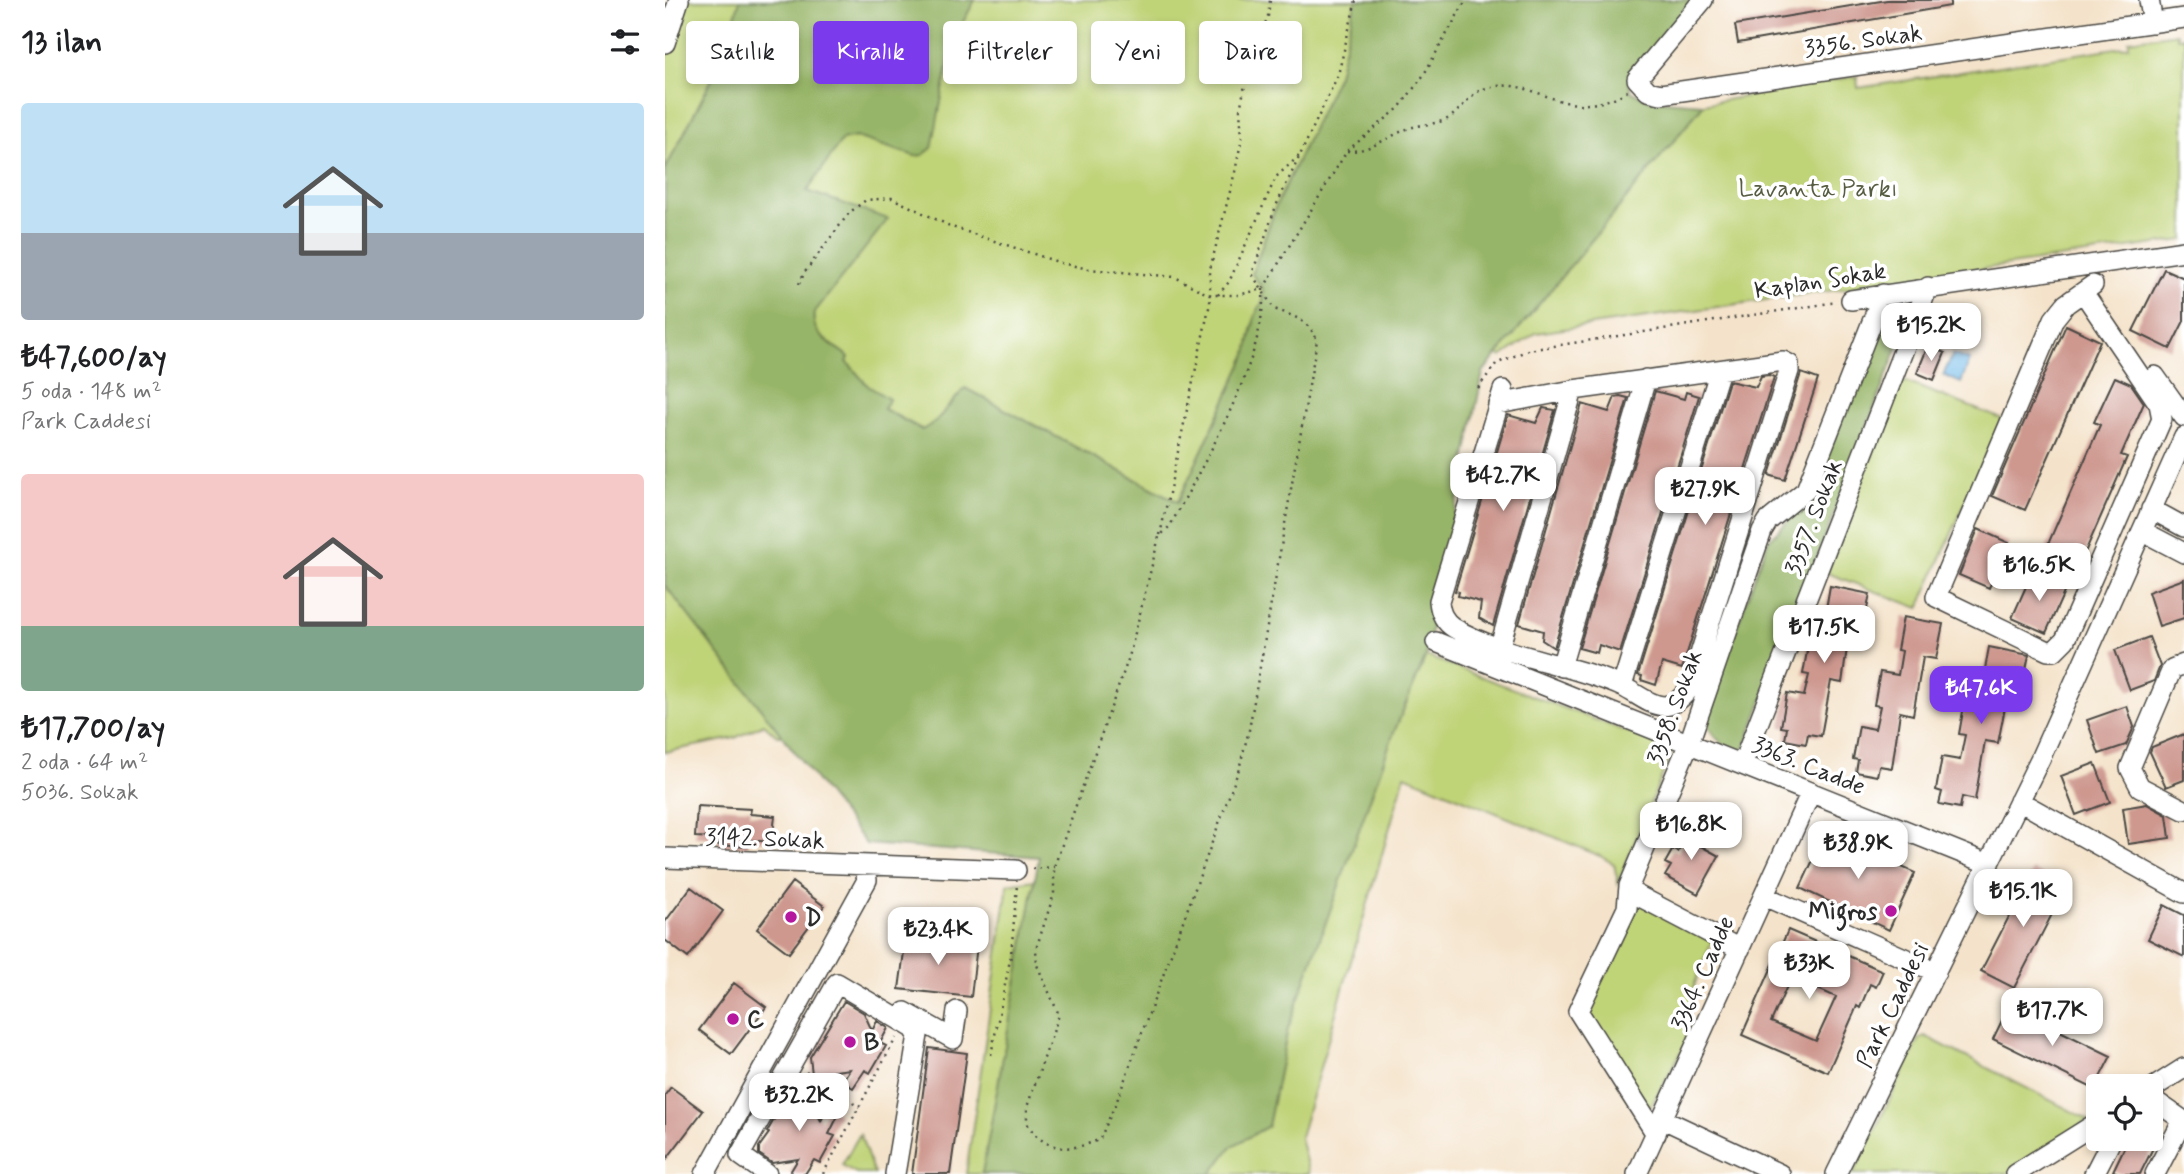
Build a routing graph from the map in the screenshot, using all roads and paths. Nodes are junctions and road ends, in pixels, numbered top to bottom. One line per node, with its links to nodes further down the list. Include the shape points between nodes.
1 (679, 0): 9 (street)
2 (1270, 0): 20 (path, via 1248,70 1240,110 1242,137 1210,270)
3 (1356, 0): 12 (path, via 1338,75)
4 (1466, 0): 11 (path, via 1423,76 1399,108)
5 (1703, 0): 10 (street)
6 (2149, 0): 8 (street)
7 (2184, 18): 8 (street, 3356. Sokak)
8 (2153, 23): 10 (street, 3356. Sokak, via 1661,94)
9 (665, 43)
10 (1639, 82): 11 (path, via 1619,96 1577,106 1515,88 1489,87 1478,91 1450,117 1400,132 1364,150)
11 (1347, 150): 17 (path)
12 (1302, 154): 17 (path, via 1276,206 1252,274); 21 (path, via 1276,177 1229,282)
13 (2184, 251): 14 (street, Kaplan Sokak)
14 (2080, 265): 16 (street, Kaplan Sokak); 18 (street)
15 (799, 284): 20 (path, via 849,213 866,200 893,198 953,227 1061,263 1175,277)
16 (1928, 287): 19 (street, Kaplan Sokak); 42 (street, 3357. Sokak)
17 (1263, 289): 21 (path); 32 (path, via 1247,364 1216,439 1170,526); 49 (path, via 1274,309 1302,319 1317,340 1249,730 1239,769 1114,1108 1100,1139 1065,1150 1046,1143 1027,1123 1027,1107 1059,1015 1037,965 1037,948 1054,894)
18 (2088, 289): 18 (street, via 2159,404 2162,419 2065,640 2048,651 1936,597 2054,319); 27 (street)
19 (1883, 294): 22 (street, Kaplan Sokak); 40 (street, 3358. Sokak, via 1806,489 1762,531)
20 (1209, 295): 21 (path); 32 (path)
21 (1218, 295)
22 (1851, 300): 25 (path, Kaplan Sokak, via 1528,350 1496,364)
23 (1720, 370): 24 (street); 38 (street); 39 (street, via 1783,361 1789,364 1689,689)
24 (1646, 379): 26 (street); 37 (street)
25 (1478, 388)
26 (1573, 390): 35 (street); 35 (street, via 1500,397 1439,601 1444,619 1455,629)
27 (2184, 417)
28 (2184, 437): 29 (street, Park Caddesi)
29 (2151, 509): 30 (street); 31 (street, Park Caddesi)
30 (2184, 527)
31 (2142, 531): 33 (street); 44 (street, Park Caddesi)
32 (1159, 537): 49 (path, via 1129,657)
33 (2184, 553)
34 (1436, 642): 41 (street, 3363. Cadde)
35 (1500, 646): 37 (street)
36 (2184, 664): 45 (street, via 2172,669 2130,768 2140,787)
37 (1561, 667): 38 (street)
38 (1622, 686): 39 (street, via 1654,704)
39 (1677, 702): 40 (street)
40 (1696, 724): 41 (street, 3358. Sokak)
41 (1689, 743): 42 (street, 3363. Cadde); 51 (street, 3358. Sokak)
42 (1742, 765): 43 (street, 3363. Cadde)
43 (1811, 792): 47 (street, 3363. Cadde); 53 (street, 3364. Cadde)
44 (2019, 801): 47 (street, Park Caddesi); 52 (street)
45 (2184, 810)
46 (665, 858): 48 (street, 3142. Sokak)
47 (1989, 864): 56 (street, Park Caddesi)
48 (864, 866): 50 (street, 3142. Sokak); 55 (street, via 867,880)
49 (1054, 867): 50 (path)
50 (1016, 870): 59 (path, via 1011,955)
51 (1629, 891): 54 (street); 67 (street, 3358. Sokak, via 1627,908 1577,1011)
52 (2184, 893)
53 (1764, 896): 54 (street, 3364. Cadde); 56 (street)
54 (1740, 949): 67 (street, 3364. Cadde)
55 (822, 965): 57 (street, via 953,1039); 60 (street)
56 (1936, 972): 76 (street, Park Caddesi)
57 (957, 1011)
58 (904, 1023): 61 (street, via 837,984); 65 (path); 73 (street, via 918,1038)
59 (991, 1055)
60 (768, 1061): 61 (street); 70 (street)
61 (790, 1068): 65 (path); 71 (street, via 740,1155)
62 (2184, 1068): 63 (street)
63 (2163, 1081)
64 (2163, 1106): 66 (street)
65 (859, 1107): 72 (path)
66 (2184, 1120): 79 (street)
67 (1660, 1127): 74 (street, 3364. Cadde); 75 (street)
68 (2086, 1130): 77 (street)
69 (2106, 1151): 78 (street)
70 (705, 1174)
71 (767, 1174)
72 (823, 1174)
73 (895, 1174)
74 (1637, 1174)
75 (1780, 1174)
76 (1836, 1174)
77 (2015, 1174)
78 (2094, 1174)
79 (2155, 1174)

